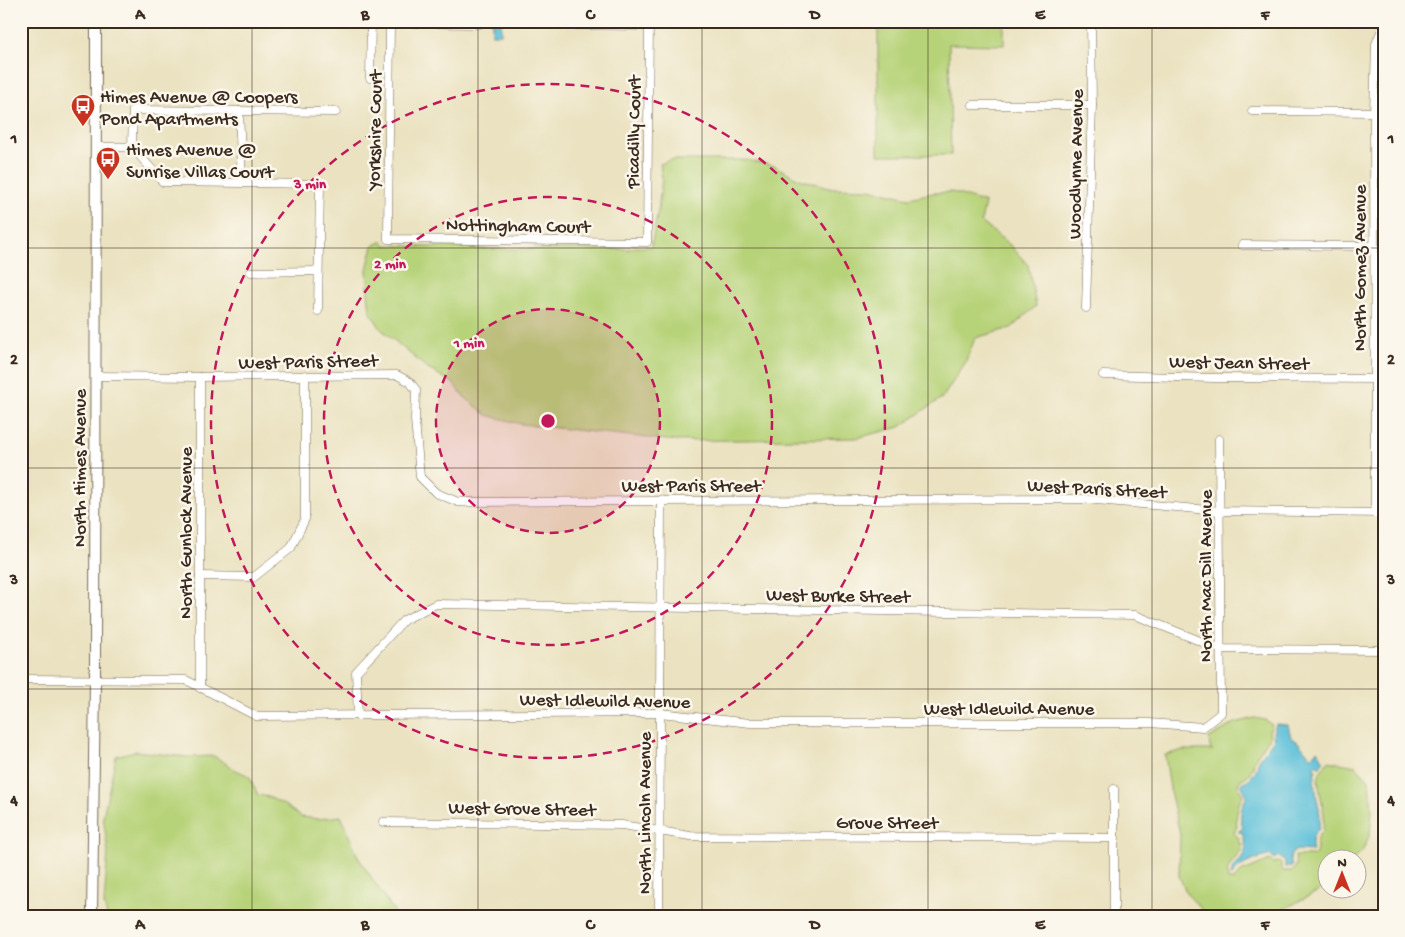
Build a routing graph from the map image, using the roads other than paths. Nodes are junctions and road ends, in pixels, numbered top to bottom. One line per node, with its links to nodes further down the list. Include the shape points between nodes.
1 (96, 21): 16 (street, North Himes Avenue)
2 (371, 21): 9 (street)
3 (1091, 21): 11 (street, Woodlynne Avenue)
4 (390, 22): 5 (street); 19 (street, Yorkshire Court)
5 (480, 24)
6 (649, 24): 8 (street); 20 (street, Picadilly Court)
7 (1384, 24): 15 (street, North Gomez Avenue, via 1376,44)
8 (563, 25)
9 (370, 78)
10 (973, 105): 11 (street)
11 (1092, 105): 25 (street, Woodlynne Avenue)
12 (239, 111): 14 (street); 17 (street, via 133,110); 18 (street)
13 (1252, 111): 15 (street)
14 (336, 112)
15 (1374, 112): 22 (street, North Gomez Avenue)
16 (96, 147): 17 (street); 29 (street, North Himes Avenue)
17 (132, 147): 18 (street, via 162,182)
18 (242, 182): 23 (street, via 320,184)
19 (388, 240): 20 (street, Nottingham Court)
20 (647, 242)
21 (1242, 245): 22 (street)
22 (1374, 246): 31 (street, North Gomez Avenue)
23 (318, 271): 24 (street); 26 (street)
24 (251, 272)
25 (1086, 308)
26 (318, 311)
27 (306, 375): 30 (street, West Paris Street); 33 (street, West Paris Street, via 397,375 410,382 416,390 420,477 436,493 458,502); 37 (street, via 305,519 291,548 254,577)
28 (1103, 375): 31 (street, West Jean Street)
29 (96, 376): 30 (street, West Paris Street); 42 (street, North Himes Avenue)
30 (200, 377): 37 (street, North Gunlock Avenue)
31 (1374, 379): 35 (street, North Gomez Avenue)
32 (1219, 439): 34 (street, North Mac Dill Avenue)
33 (661, 500): 34 (street, West Paris Street, via 1085,499); 38 (street, North Lincoln Avenue)
34 (1220, 511): 35 (street, West Paris Street); 39 (street, North Mac Dill Avenue)
35 (1375, 513): 36 (street, West Paris Street)
36 (1384, 513)
37 (200, 576): 43 (street, North Gunlock Avenue)
38 (660, 607): 39 (street, West Burke Street, via 1135,615); 44 (street, North Lincoln Avenue); 46 (street, West Burke Street, via 436,604 404,620 356,672)
39 (1220, 649): 40 (street, West Burke Street); 45 (street, North Mac Dill Avenue)
40 (1384, 650)
41 (21, 679): 42 (street, West Idlewild Avenue)
42 (95, 680): 43 (street, West Idlewild Avenue, via 186,680); 51 (street, North Himes Avenue)
43 (200, 688): 46 (street, West Idlewild Avenue, via 256,716)
44 (660, 713): 45 (street, West Idlewild Avenue, via 750,723 1148,723 1203,727); 46 (street, West Idlewild Avenue); 49 (street, North Lincoln Avenue)
45 (1221, 713)
46 (358, 716)
47 (1114, 789): 50 (street)
48 (384, 822): 49 (street, West Grove Street, via 622,824)
49 (660, 831): 50 (street, Grove Street, via 690,836); 52 (street, North Lincoln Avenue)
50 (1115, 838): 53 (street)
51 (92, 916)
52 (659, 916)
53 (1114, 916)

